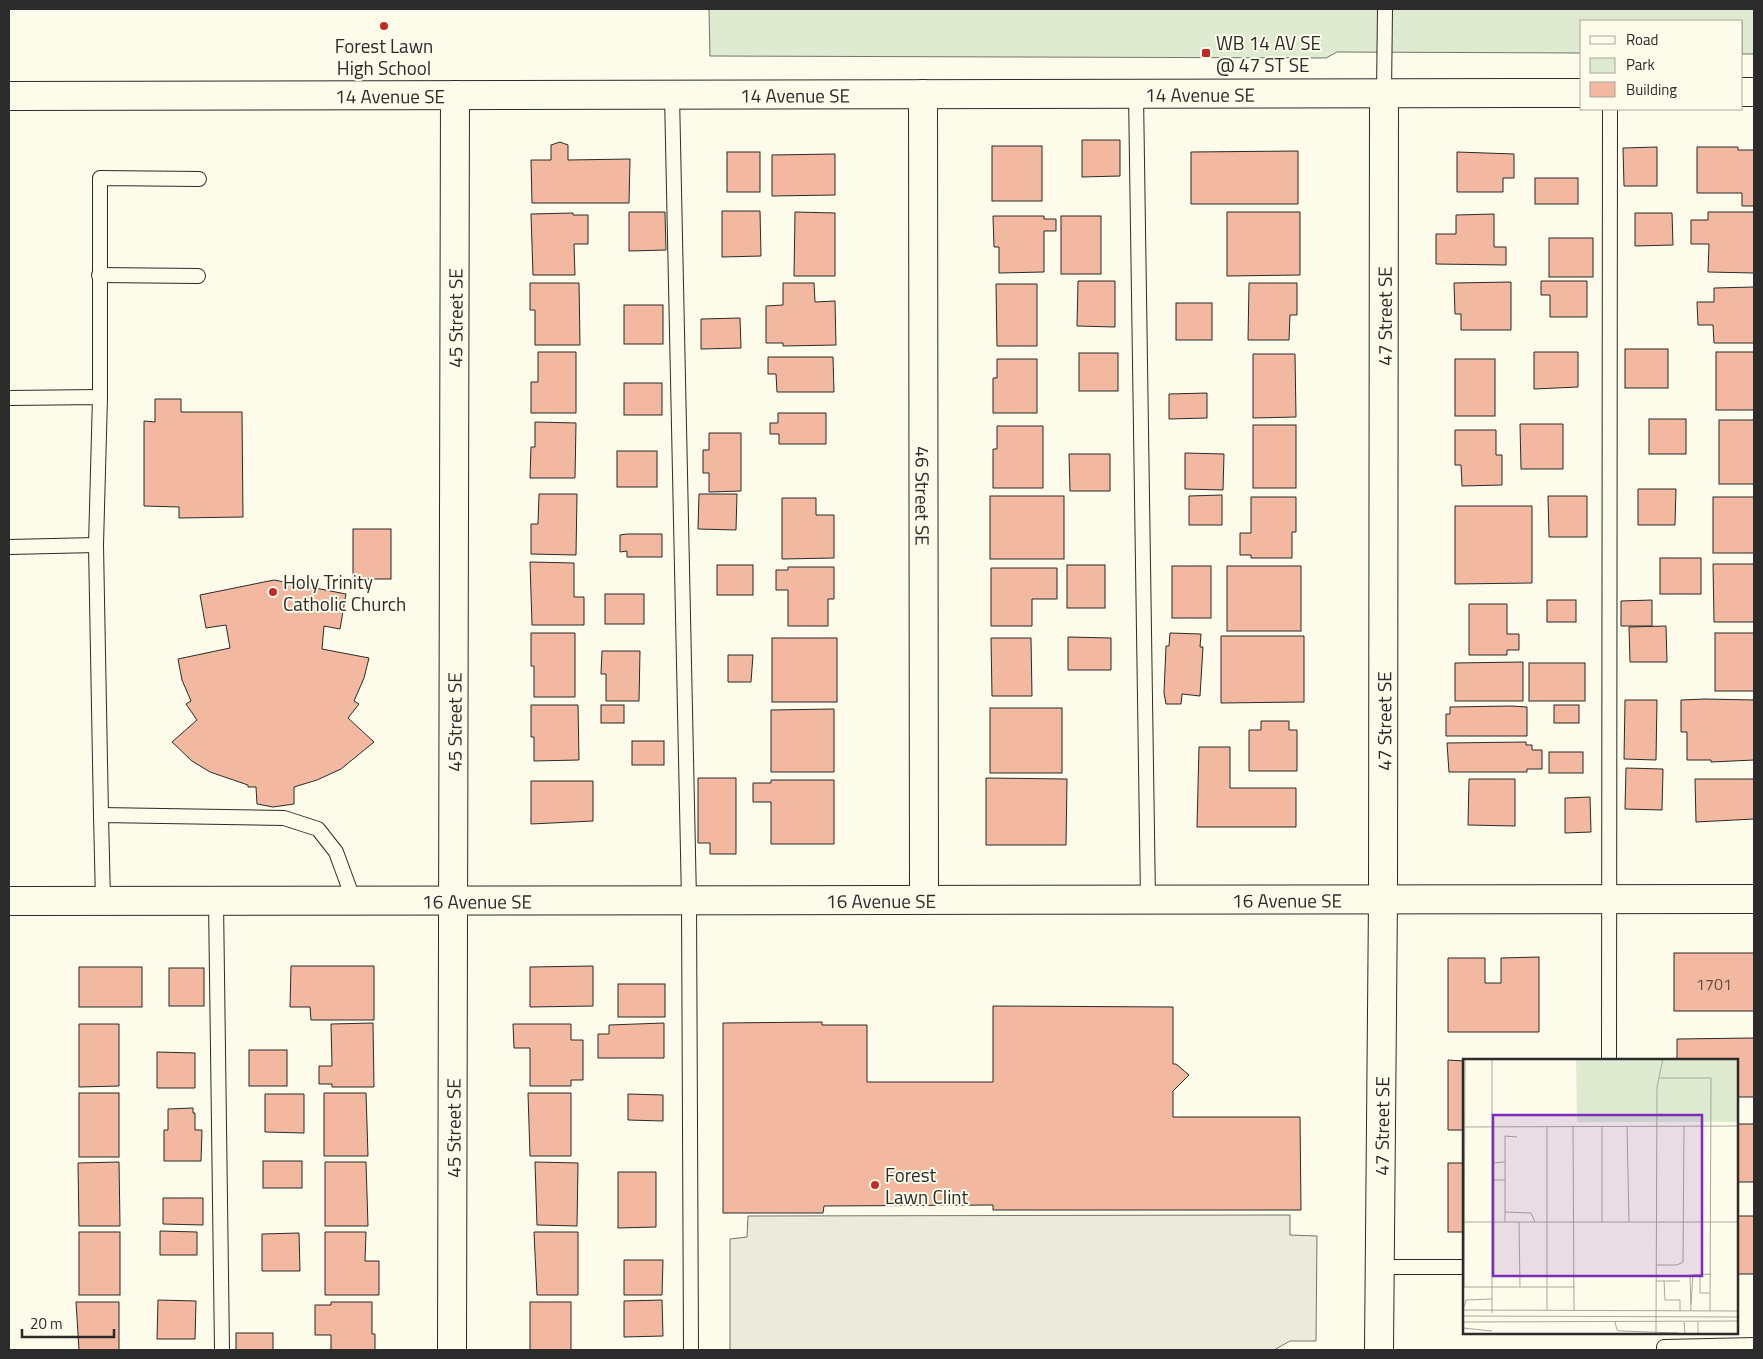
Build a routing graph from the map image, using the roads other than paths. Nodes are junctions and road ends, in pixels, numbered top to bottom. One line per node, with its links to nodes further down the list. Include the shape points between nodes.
1 (1385, 9): 2 (lane)
2 (1384, 93): 3 (street, 14 Avenue SE); 5 (street, 14 Avenue SE); 26 (street, 47 Street SE)
3 (1580, 93)
4 (923, 94): 5 (street, 14 Avenue SE); 7 (street, 14 Avenue SE); 24 (street, 46 Street SE)
5 (1136, 94): 25 (lane)
6 (455, 95): 7 (street, 14 Avenue SE); 8 (street, 14 Avenue SE); 22 (street, 45 Street SE)
7 (672, 95): 23 (lane)
8 (9, 96)
9 (1610, 110): 27 (lane)
10 (199, 180): 11 (lane, via 100,178)
11 (99, 275): 12 (lane); 13 (lane)
12 (198, 276)
13 (100, 397): 14 (lane); 15 (lane)
14 (9, 398)
15 (96, 545): 16 (lane); 17 (lane)
16 (9, 547)
17 (101, 815): 19 (lane); 21 (lane, via 284,818 318,829 336,852)
18 (1754, 899): 27 (street, 16 Avenue SE)
19 (103, 900): 20 (street, 16 Avenue SE); 28 (street, 16 Avenue SE)
20 (216, 900): 21 (street, 16 Avenue SE); 34 (lane)
21 (354, 900): 22 (street, 16 Avenue SE)
22 (452, 900): 23 (street, 16 Avenue SE); 35 (street, 45 Street SE)
23 (689, 900): 24 (street, 16 Avenue SE); 36 (lane)
24 (924, 900): 25 (street, 16 Avenue SE)
25 (1148, 900): 26 (street, 16 Avenue SE)
26 (1383, 900): 27 (street, 16 Avenue SE); 30 (street, 47 Street SE)
27 (1608, 900): 29 (lane)
28 (9, 901)
29 (1609, 1059)
30 (1379, 1267): 31 (lane); 37 (street, 47 Street SE)
31 (1463, 1267)
32 (1752, 1347): 33 (lane)
33 (1693, 1348): 38 (lane, via 1664,1347)
34 (222, 1350)
35 (452, 1350)
36 (691, 1350)
37 (1379, 1350)
38 (1664, 1350)

